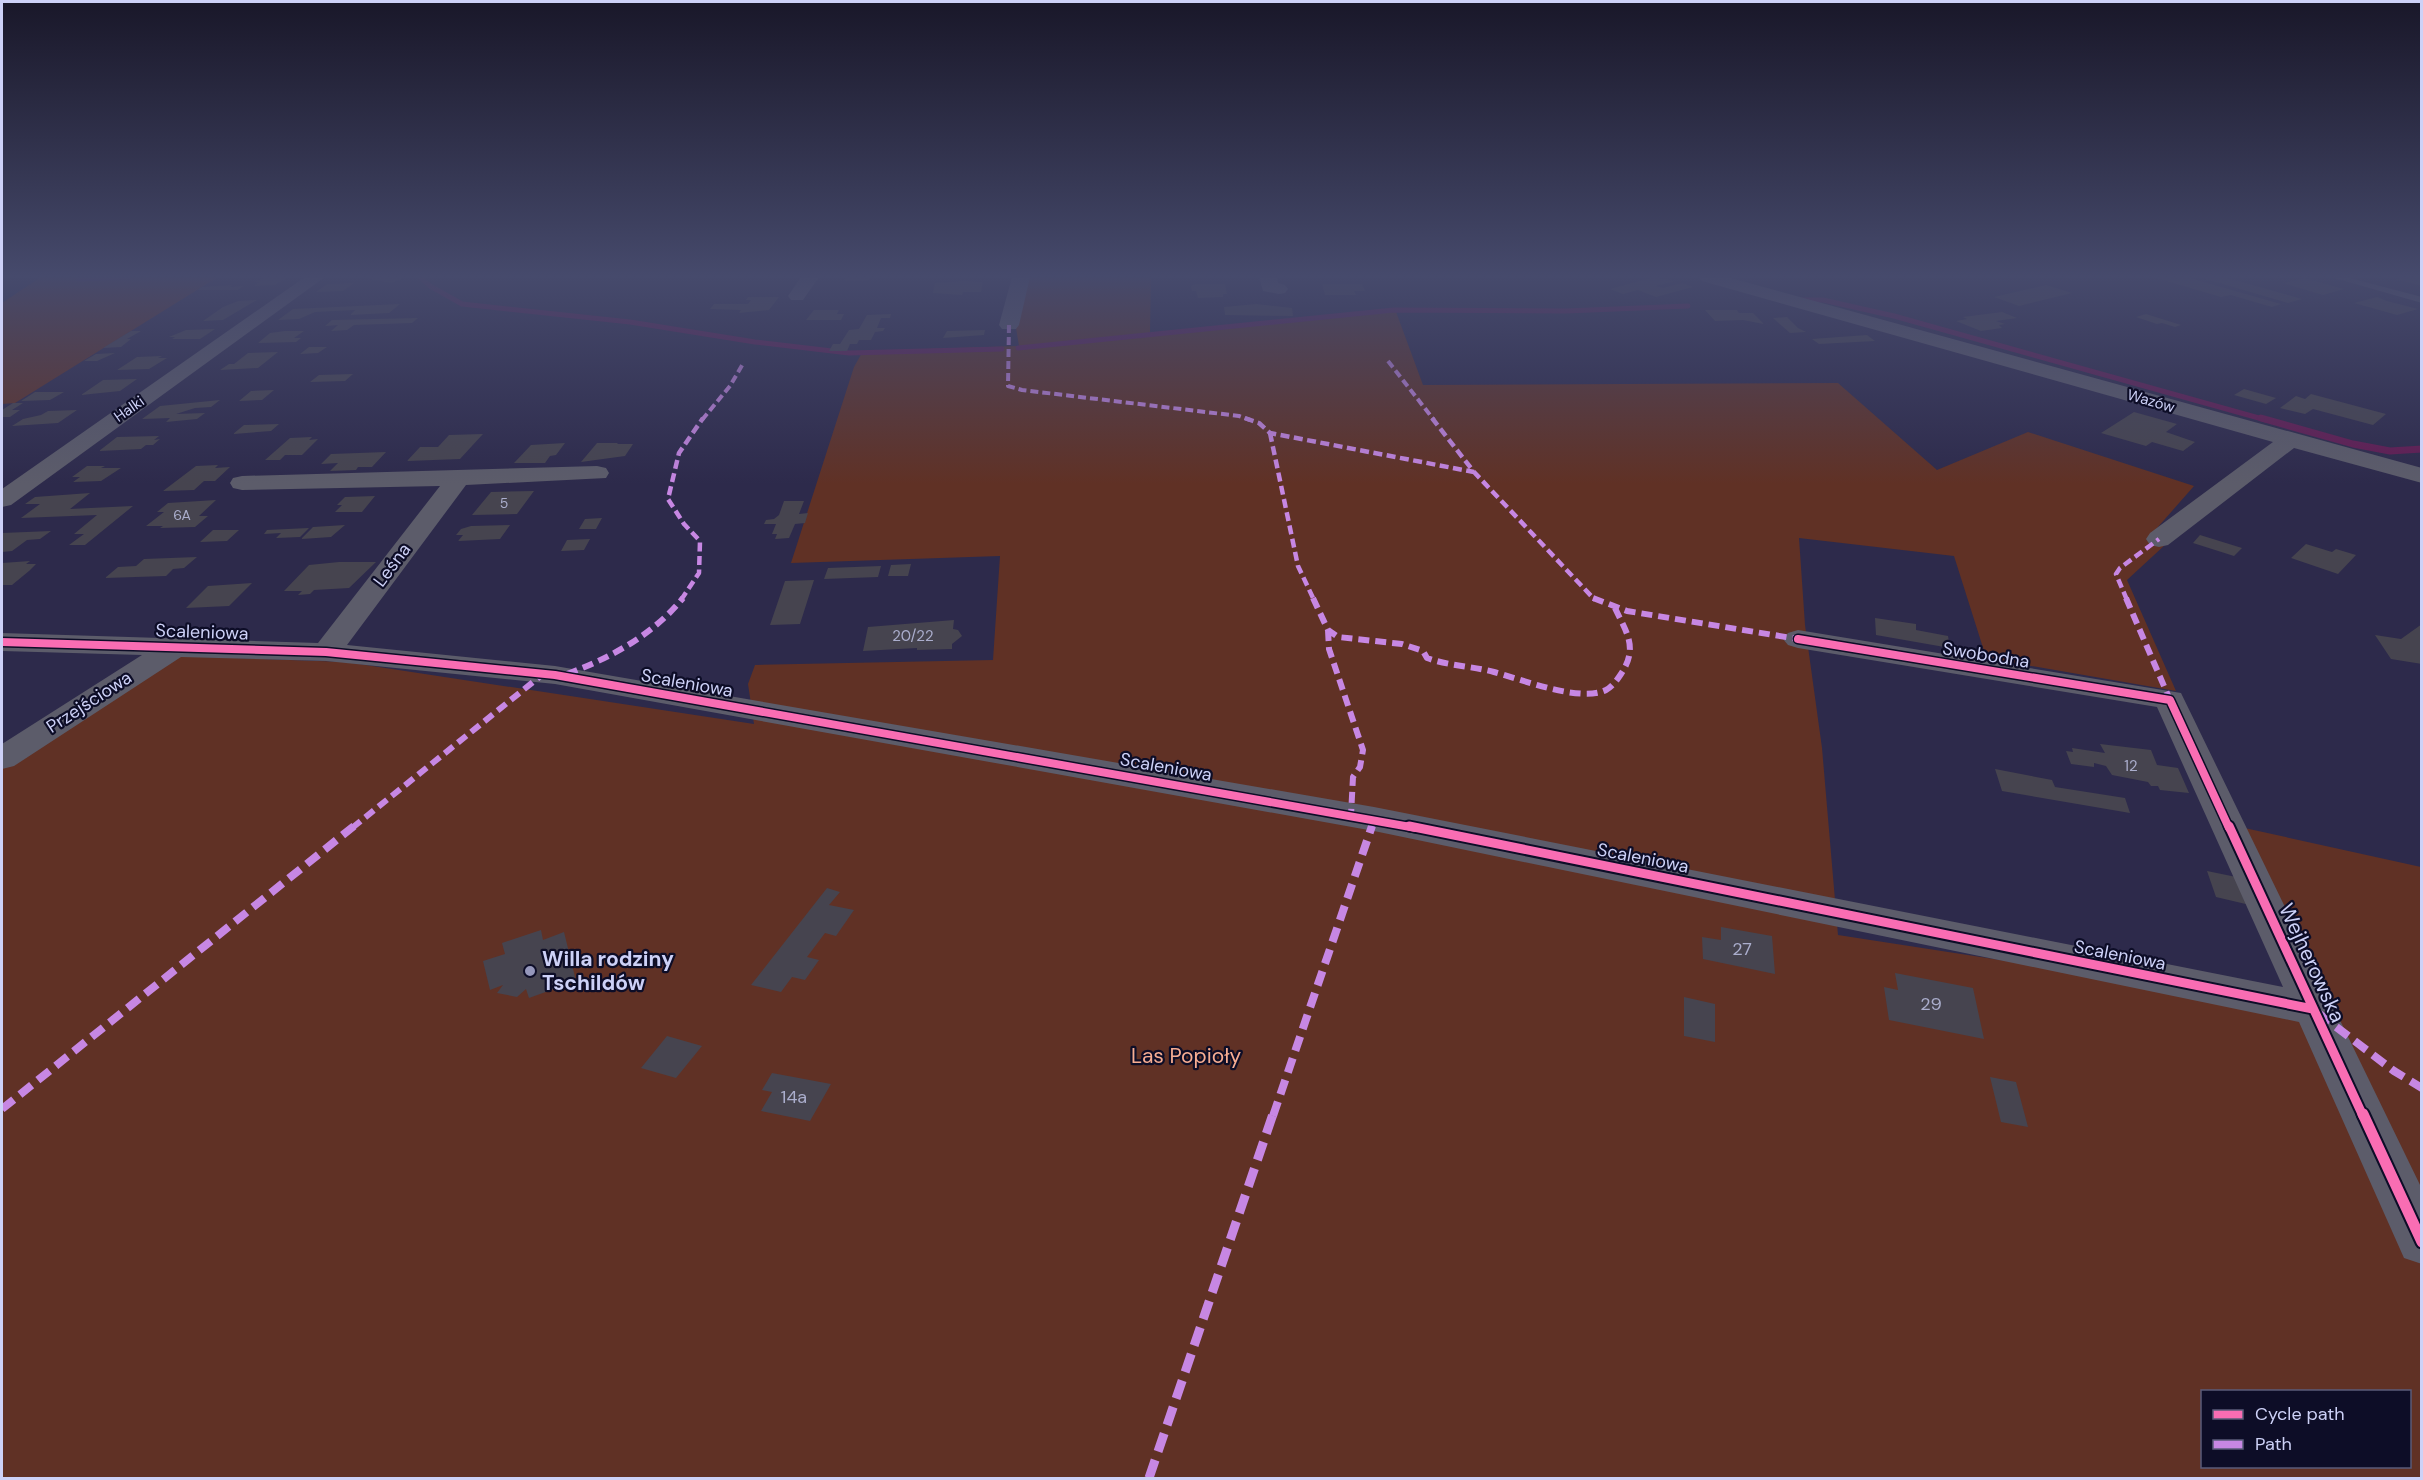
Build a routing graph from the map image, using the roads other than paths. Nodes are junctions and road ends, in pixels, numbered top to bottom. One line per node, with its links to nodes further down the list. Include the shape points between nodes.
1 (219, 346): 8 (street, Halki)
2 (1955, 346): 3 (street, Wazów)
3 (2291, 440): 5 (street, Wazów); 9 (street)
4 (597, 473): 6 (street)
5 (2421, 476)
6 (459, 478): 7 (street); 13 (street, Leśna)
7 (242, 483)
8 (2, 500)
9 (2159, 539)
10 (1798, 639): 14 (street, Swobodna)
11 (2, 642): 12 (street, Scaleniowa)
12 (177, 646): 13 (street, Scaleniowa); 15 (street, Przejściowa)
13 (326, 652): 16 (street, Scaleniowa, via 555,675 1363,817)
14 (2169, 700): 16 (street, Wejherowska)
15 (2, 759)
16 (2313, 1009): 17 (street, Wejherowska)
17 (2421, 1242)

